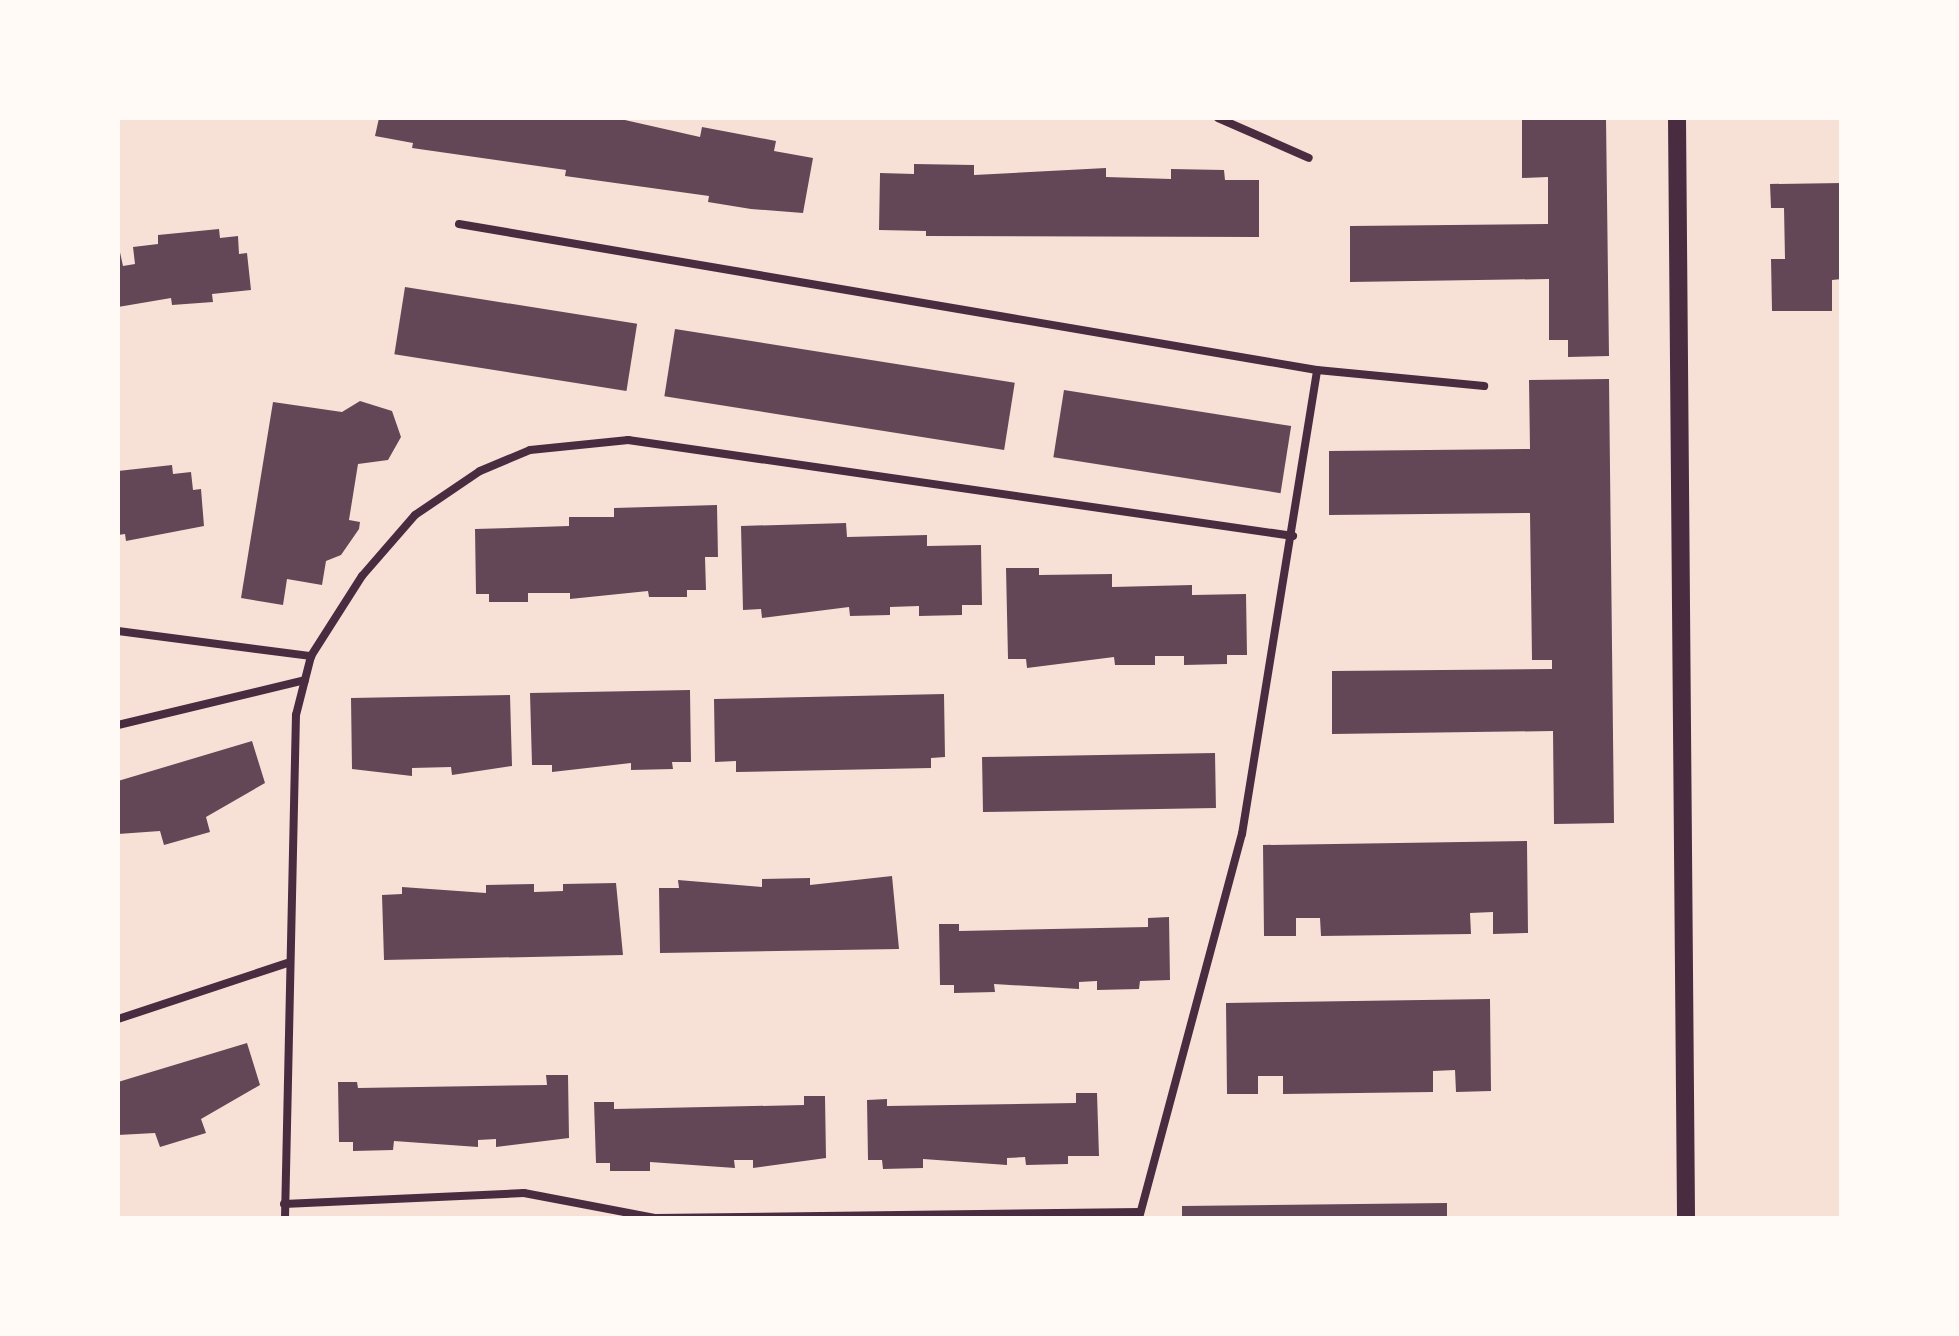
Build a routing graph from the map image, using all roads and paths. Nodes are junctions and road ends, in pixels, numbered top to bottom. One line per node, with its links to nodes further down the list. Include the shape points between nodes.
1 (1218, 118): 3 (lane)
2 (1678, 118): 17 (street)
3 (1309, 158)
4 (459, 224): 5 (lane)
5 (1317, 370): 6 (lane); 7 (lane)
6 (1484, 386)
7 (1293, 536): 9 (lane, via 628,440 574,441 480,471 415,515 362,576); 15 (lane, via 1242,834)
8 (118, 631): 9 (lane)
9 (311, 656): 10 (lane)
10 (305, 680): 11 (lane); 12 (lane, via 296,714)
11 (118, 725)
12 (286, 963): 13 (lane); 14 (lane)
13 (118, 1019)
14 (284, 1204): 15 (lane, via 524,1194 654,1218); 16 (lane)
15 (1140, 1215)
16 (285, 1218)
17 (1686, 1218)

